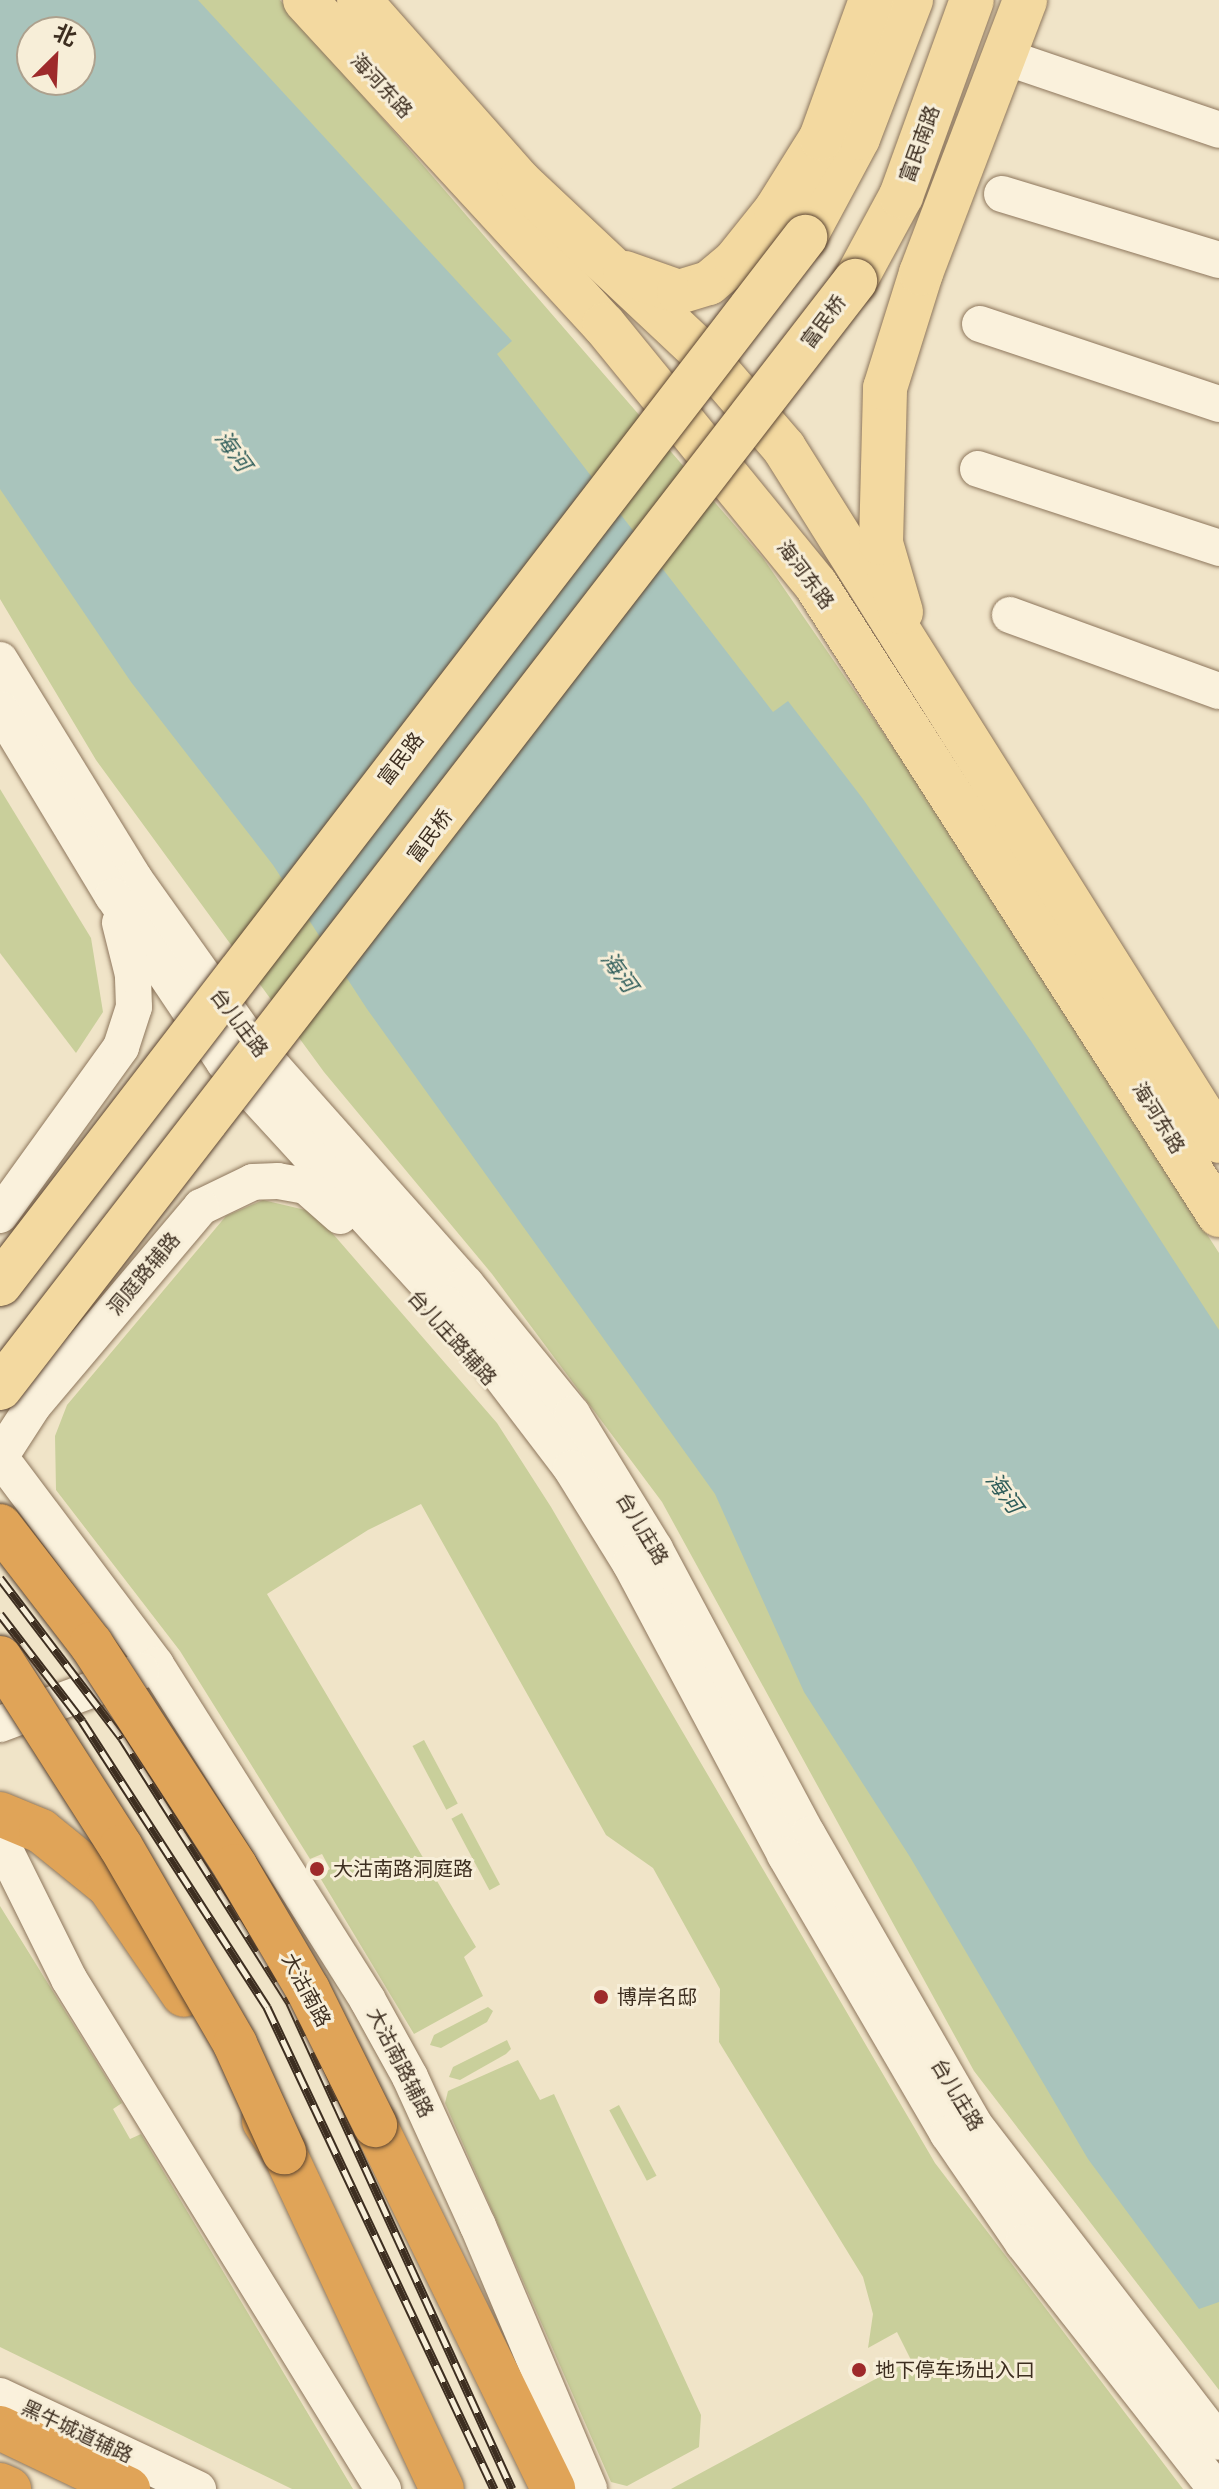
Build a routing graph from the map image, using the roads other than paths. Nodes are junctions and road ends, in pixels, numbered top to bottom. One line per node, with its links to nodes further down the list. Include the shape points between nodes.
1 (305, 0): 26 (main road, 海河东路, via 604,325 816,585)
2 (359, 0): 10 (main road, 海河东路, via 519,181)
3 (871, 0): 10 (main road, via 821,138 776,210 736,260 709,283 679,292 650,285)
4 (911, 0): 27 (main road, 富民路, bridge, via 858,138 805,237)
5 (972, 0): 12 (main road, 富民南路, via 901,196)
6 (1025, 0): 7 (main road)
7 (1005, 57): 8 (street); 19 (main road, via 921,273 885,388 881,543)
8 (1219, 130)
9 (1002, 194): 11 (street)
10 (599, 257): 19 (main road, 海河东路, via 703,354 784,448)
11 (1219, 260)
12 (855, 281): 28 (main road, 富民桥, bridge)
13 (980, 324): 14 (street)
14 (1219, 404)
15 (978, 469): 16 (street)
16 (1219, 548)
17 (1010, 615): 20 (street)
18 (0, 660): 42 (street, 台儿庄路, via 134,878 250,1041 466,1284 572,1414 655,1549 808,1835 974,2124)
19 (916, 664): 23 (main road, 海河东路)
20 (1219, 691)
21 (0, 709): 22 (street, 台儿庄路)
22 (113, 896): 25 (street, via 133,975 134,1007 121,1047); 30 (street, 台儿庄路, via 224,1062 446,1304)
23 (1219, 1141)
24 (333, 1208): 29 (street, 洞庭路辅路, via 306,1186 278,1181 253,1182 201,1207 33,1406); 30 (street, 台儿庄路辅路)
25 (0, 1215)
26 (1219, 1215)
27 (0, 1284)
28 (0, 1388)
29 (0, 1457): 33 (street, 大沽南路辅路)
30 (571, 1468): 51 (street, 台儿庄路, via 630,1563 785,1855 948,2134 1023,2243)
31 (0, 1526): 49 (highway, 大沽南路, bridge, via 91,1644 308,1990)
32 (0, 1532): 33 (street, via 47,1541)
33 (73, 1556): 35 (street, 大沽南路辅路)
34 (0, 1658): 39 (highway, bridge, via 121,1847 235,2044)
35 (156, 1665): 36 (street); 50 (street, 大沽南路辅路, via 275,1846 410,2077)
36 (0, 1724)
37 (0, 1814): 39 (highway, bridge, via 41,1831 109,1886 157,1951)
38 (0, 1840): 47 (street, via 69,1979)
39 (284, 2152): 48 (highway)
40 (0, 2396): 46 (street, 黑牛城道辅路)
41 (0, 2428): 45 (highway)
42 (1219, 2442)
43 (0, 2485): 44 (highway)
44 (9, 2489)
45 (128, 2489)
46 (198, 2489)
47 (383, 2489)
48 (442, 2489)
49 (553, 2489)
50 (589, 2489)
51 (1216, 2489)

